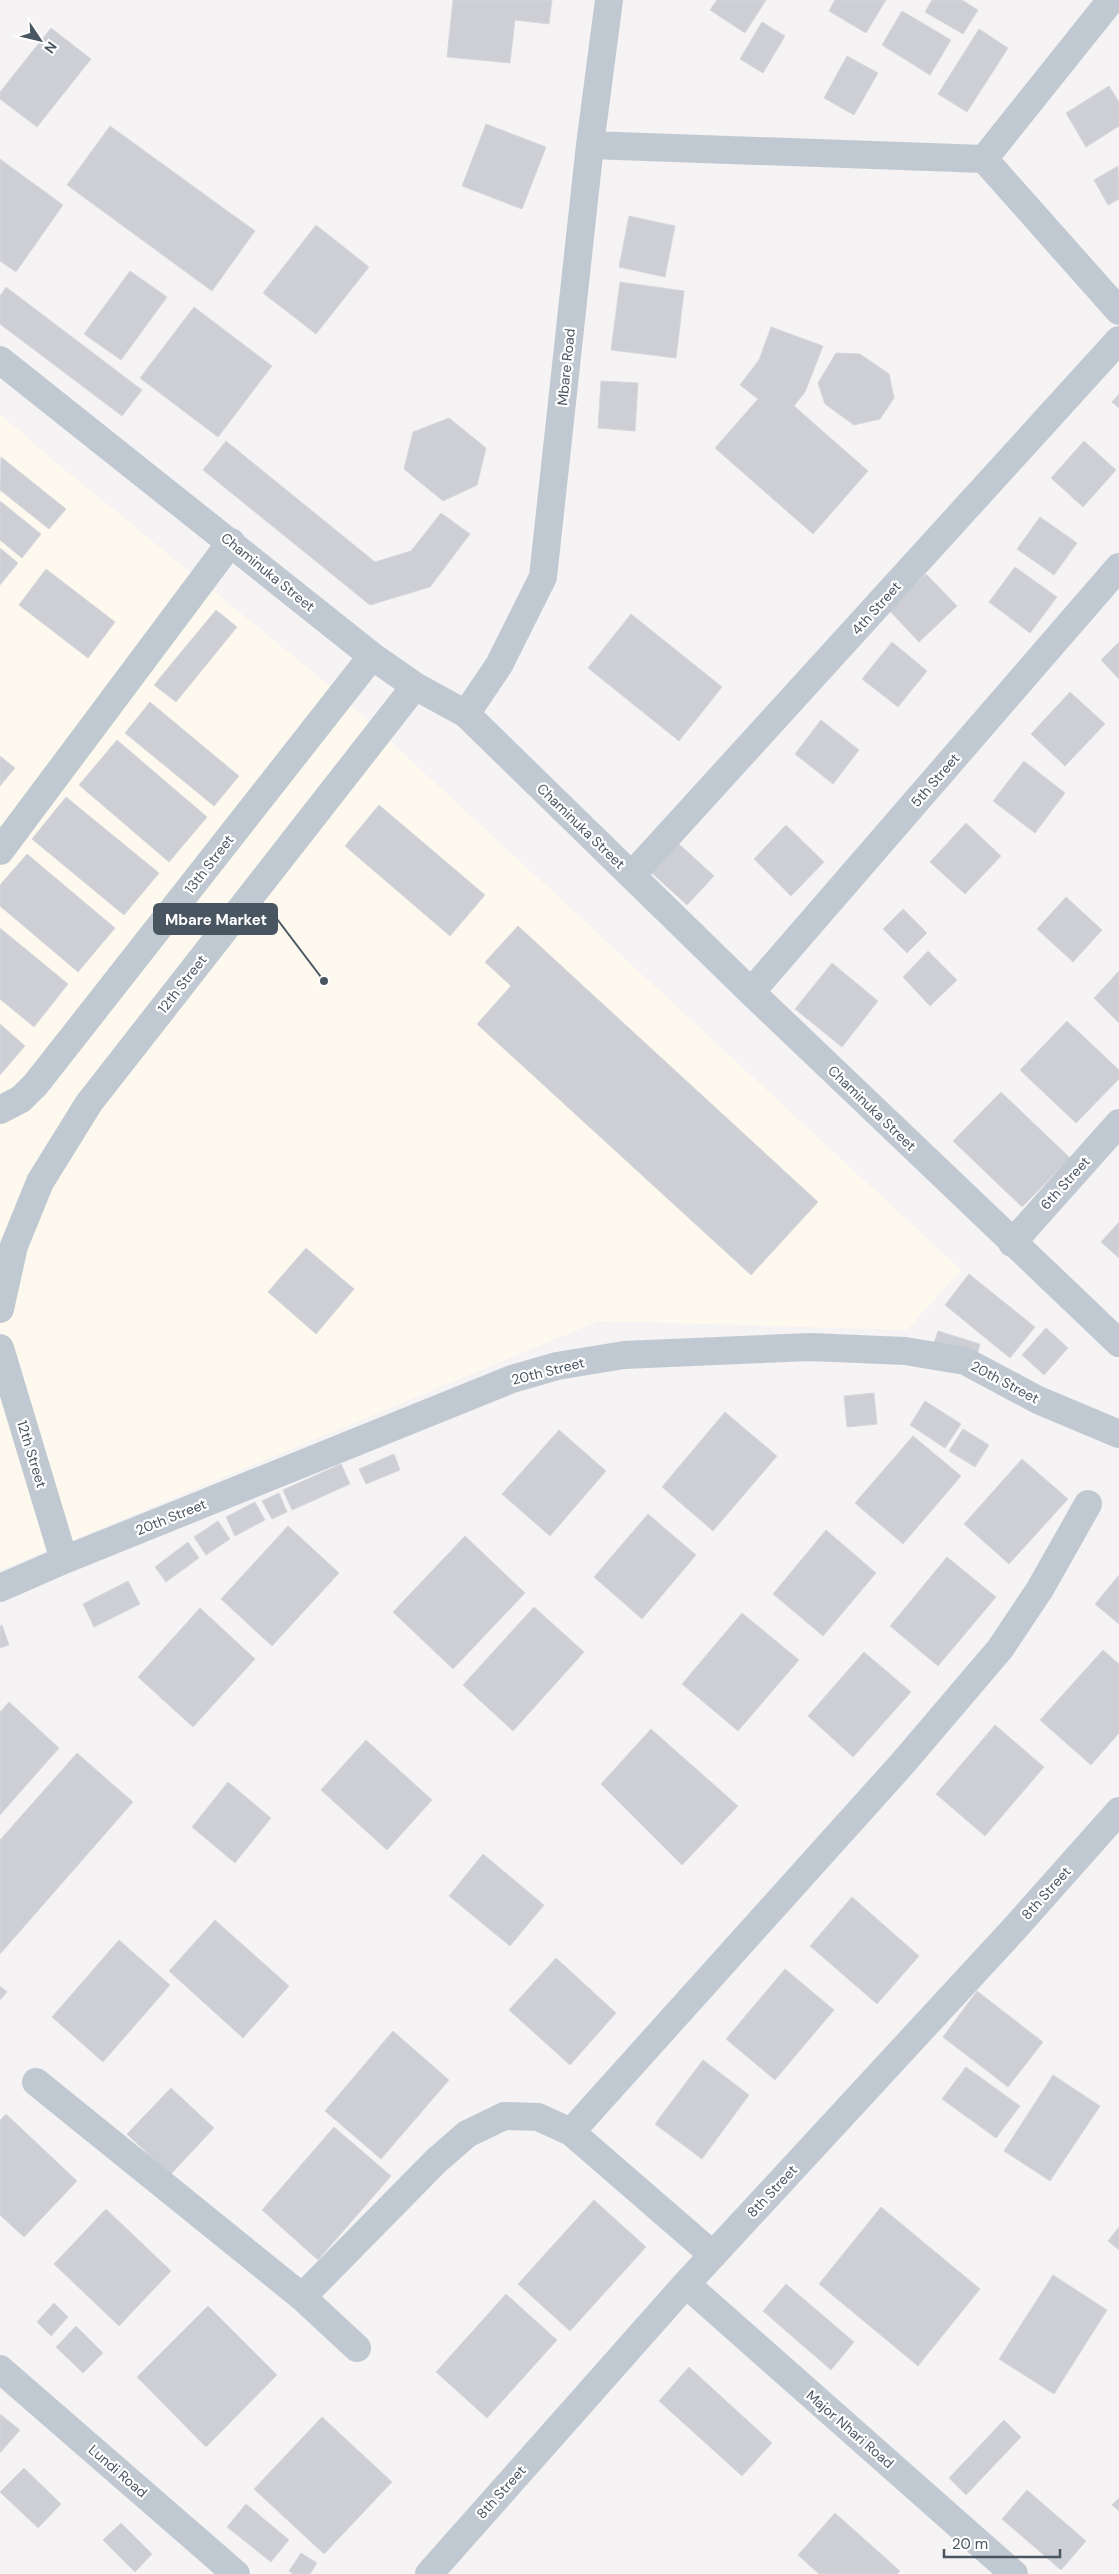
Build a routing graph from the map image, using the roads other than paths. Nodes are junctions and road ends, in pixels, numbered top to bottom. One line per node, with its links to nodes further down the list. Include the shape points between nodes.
1 (609, 0): 3 (street, Mbare Road)
2 (1111, 0): 4 (street)
3 (590, 145): 4 (street); 12 (street, Mbare Road, via 543,577 499,665)
4 (984, 159): 5 (street)
5 (1119, 311)
6 (1119, 340): 14 (street, 4th Street)
7 (0, 360): 8 (street, Chaminuka Street)
8 (231, 542): 10 (street, Chaminuka Street); 13 (street)
9 (1119, 567): 15 (street, 5th Street)
10 (372, 656): 11 (street, Chaminuka Street); 16 (street, 13th Street, via 36,1084 21,1099)
11 (415, 686): 12 (street, Chaminuka Street); 19 (street, 12th Street, via 89,1103 40,1182 14,1246)
12 (466, 714): 14 (street, Chaminuka Street)
13 (0, 851)
14 (632, 875): 15 (street, Chaminuka Street)
15 (751, 992): 18 (street, Chaminuka Street)
16 (0, 1110)
17 (1119, 1123): 18 (street, 6th Street)
18 (1012, 1242): 20 (street, Chaminuka Street)
19 (0, 1308)
20 (1119, 1343)
21 (0, 1348): 24 (street, 12th Street)
22 (1119, 1434): 24 (street, 20th Street, via 1038,1400 965,1361 905,1351 810,1347 624,1355 557,1366 512,1379)
23 (1088, 1504): 28 (street, via 1040,1589 1000,1649 902,1764)
24 (64, 1560): 25 (street, 20th Street)
25 (0, 1588)
26 (1119, 1810): 29 (street, 8th Street, via 1015,1928)
27 (36, 2082): 31 (street)
28 (571, 2132): 29 (street); 31 (street, via 538,2117 504,2116 467,2134 436,2161)
29 (713, 2255): 30 (street, 8th Street)
30 (686, 2284): 35 (street, 8th Street); 36 (street, Major Nhari Road)
31 (302, 2297): 32 (street)
32 (357, 2348)
33 (0, 2368): 34 (street, Lundi Road)
34 (236, 2574)
35 (428, 2574)
36 (1014, 2574)

